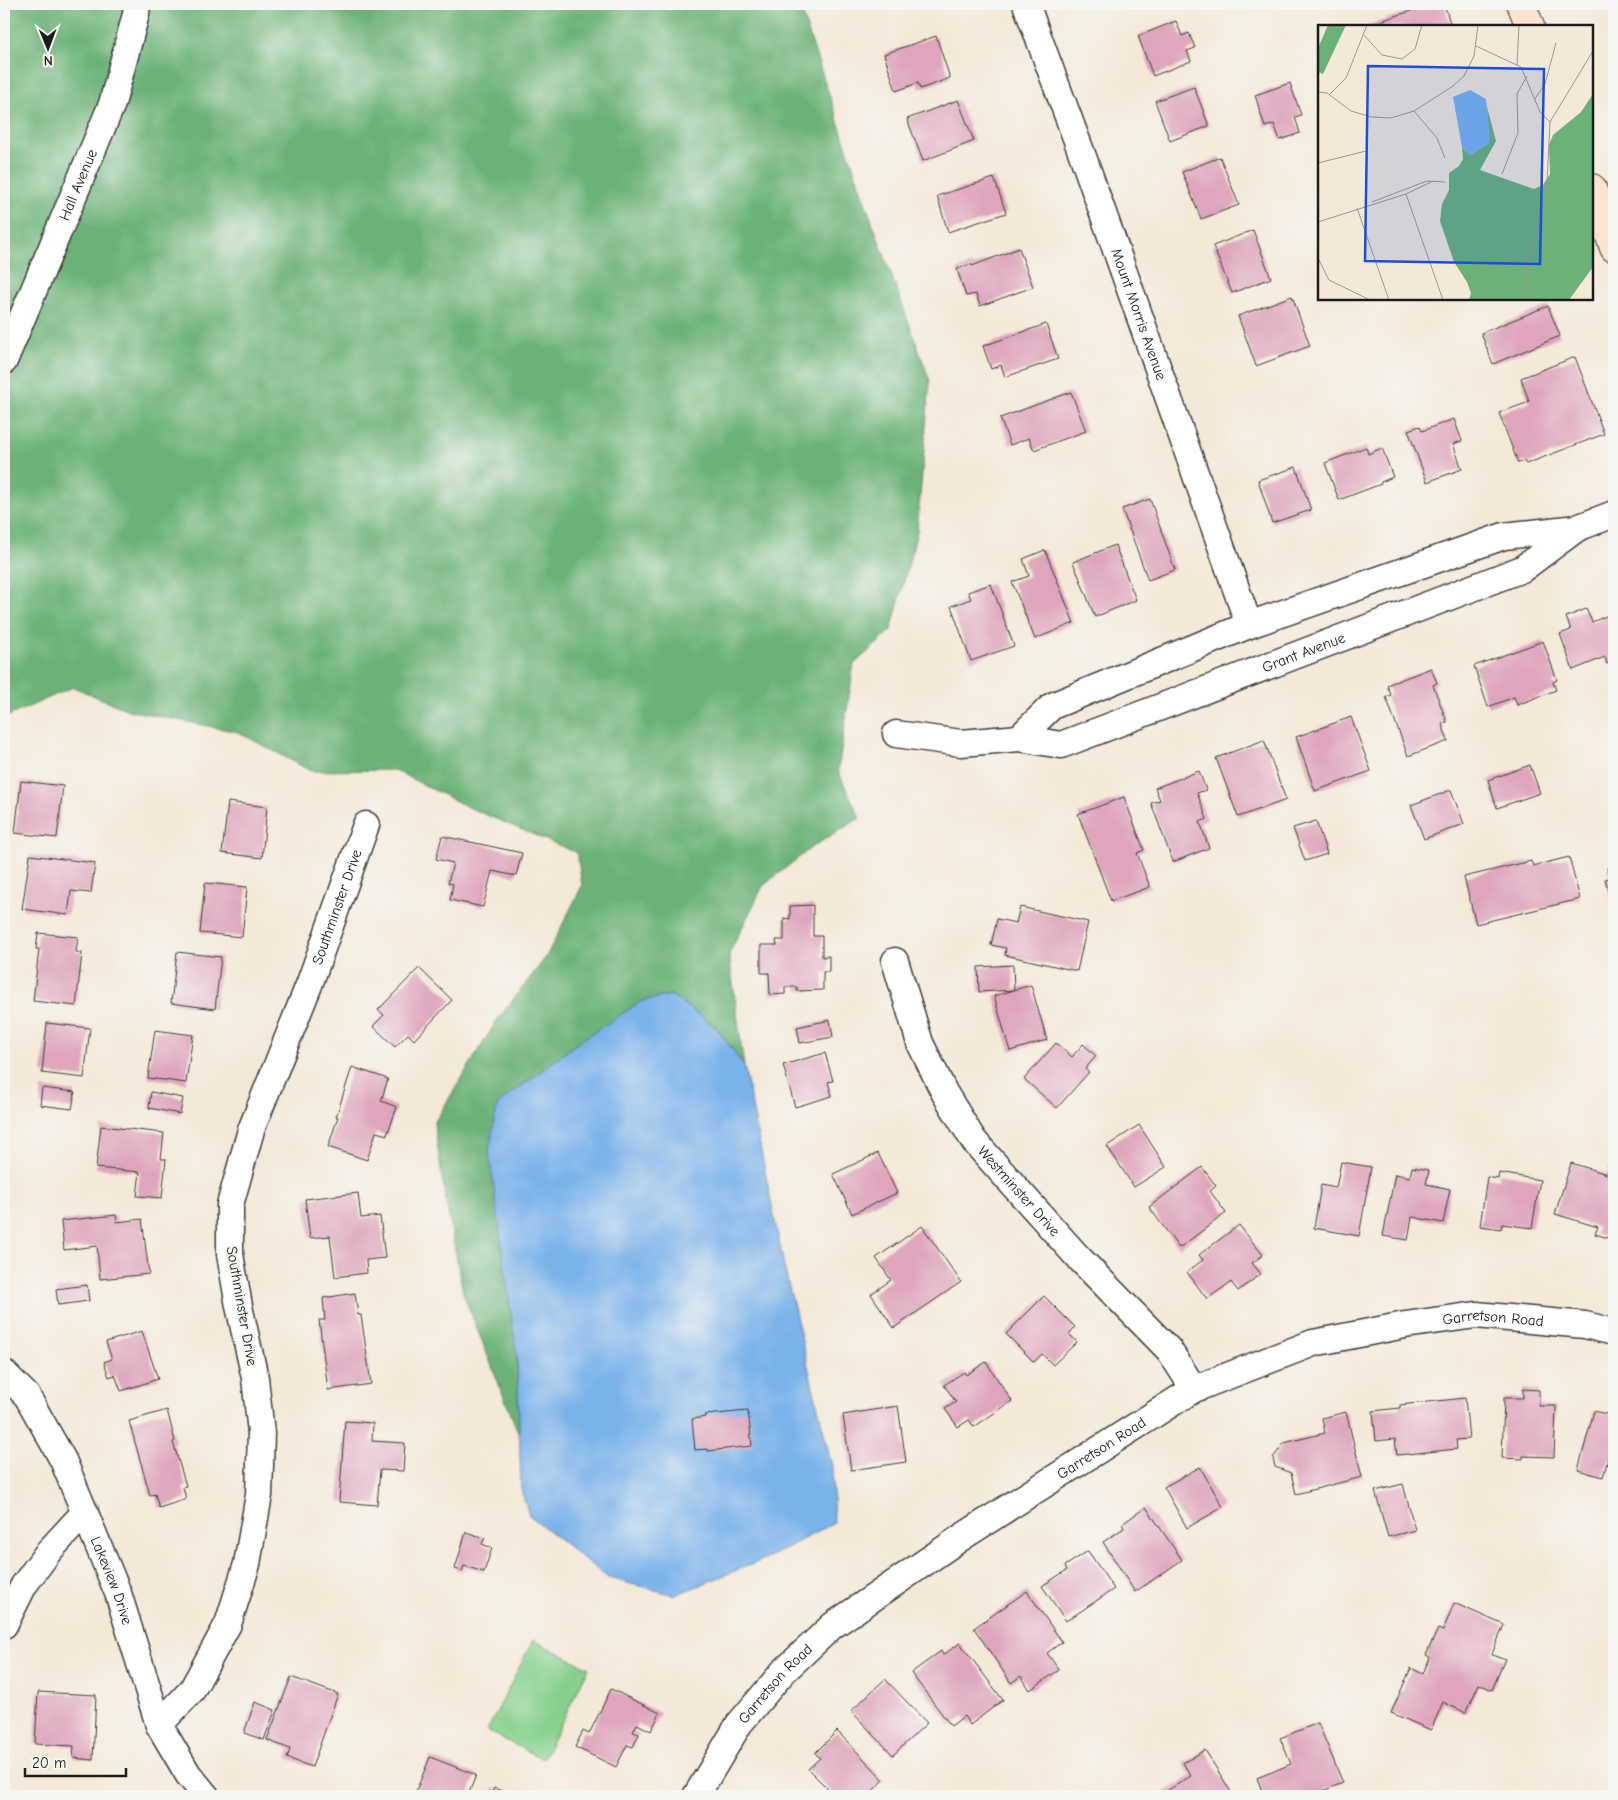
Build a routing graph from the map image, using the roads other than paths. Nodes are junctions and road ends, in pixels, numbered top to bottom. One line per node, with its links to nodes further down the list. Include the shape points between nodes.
1 (137, 4): 7 (street, Hall Avenue, via 112,104)
2 (1026, 4): 10 (street, Mount Morris Avenue)
3 (1521, 4): 4 (street)
4 (1530, 25)
5 (1593, 191): 6 (street)
6 (1614, 248)
7 (4, 361)
8 (1614, 514): 9 (street, Grant Avenue)
9 (1577, 528): 10 (street, Grant Avenue, via 1504,536); 12 (street, Grant Avenue, via 1522,569 1061,744)
10 (1249, 625): 12 (street, Grant Avenue, via 1052,706)
11 (896, 734): 12 (street, Grant Avenue, via 961,743)
12 (1019, 738)
13 (366, 825): 20 (street, Southminster Drive, via 309,985 251,1130 230,1205 230,1254 255,1378 261,1433 259,1495 247,1564 228,1624 192,1690)
14 (894, 961): 17 (street, Westminster Drive, via 920,1043 944,1092 974,1141 1076,1255 1169,1350)
15 (1614, 1332): 17 (street, Garretson Road, via 1585,1325 1476,1315 1405,1325 1313,1344)
16 (4, 1373): 18 (street, Lakeview Drive, via 27,1396 63,1460)
17 (1194, 1389): 22 (street, Garretson Road, via 962,1537 832,1626 783,1672 739,1724)
18 (85, 1512): 19 (street, via 49,1551 24,1585); 20 (street, Lakeview Drive, via 118,1593)
19 (4, 1625)
20 (159, 1725): 21 (street, Lakeview Drive, via 188,1774)
21 (206, 1796)
22 (696, 1796)

